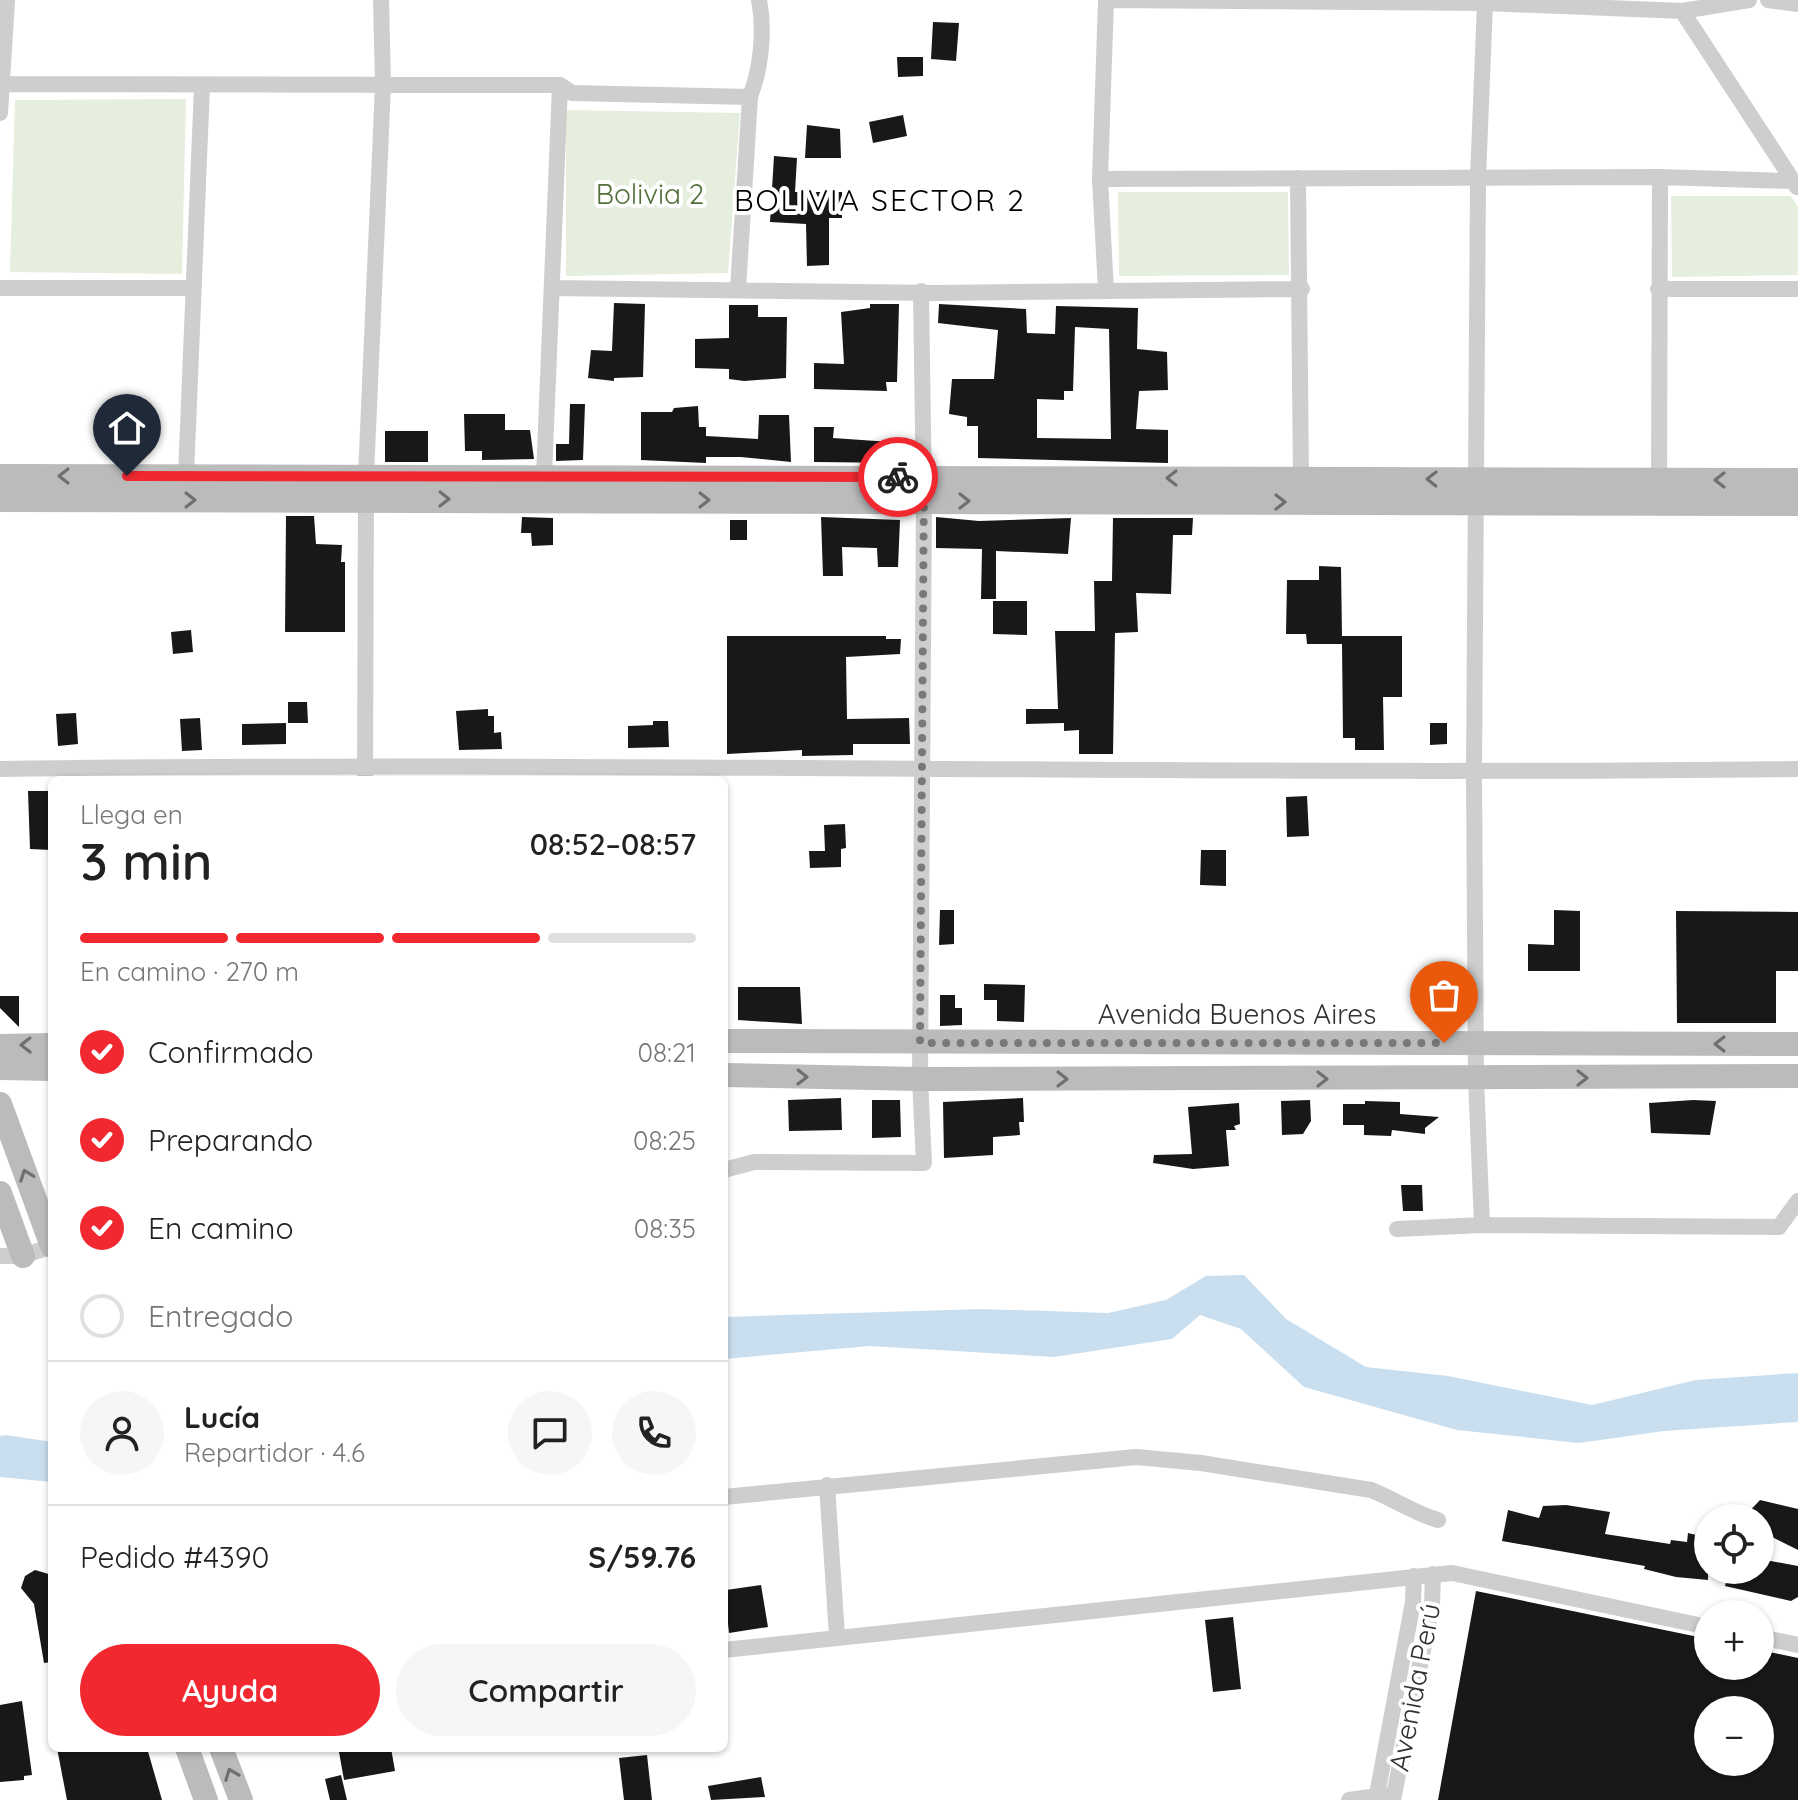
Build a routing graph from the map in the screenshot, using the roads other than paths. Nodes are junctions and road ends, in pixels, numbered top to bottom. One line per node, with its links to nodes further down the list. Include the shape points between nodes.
1 (7, 0): 10 (street)
2 (381, 0): 11 (street)
3 (759, 0): 14 (street, via 757,77)
4 (1106, 0): 7 (street); 19 (street)
5 (1749, 0): 9 (street)
6 (1768, 0): 8 (street)
7 (1485, 3): 9 (street); 18 (street)
8 (1798, 4)
9 (1682, 11): 20 (street)
10 (1, 84): 13 (street); 15 (street)
11 (383, 85): 12 (street); 13 (street); 36 (street)
12 (560, 85): 14 (street, via 572,93); 23 (street)
13 (202, 86): 22 (street)
14 (750, 97): 24 (street)
15 (0, 113)
16 (1660, 177): 18 (street); 20 (street); 26 (street)
17 (1298, 178): 18 (street); 19 (street); 25 (street)
18 (1478, 178): 38 (street)
19 (1100, 179): 29 (street)
20 (1795, 185)
21 (0, 288): 22 (street)
22 (193, 288): 30 (street)
23 (552, 288): 24 (street); 32 (street)
24 (738, 289): 28 (street)
25 (1302, 289): 29 (street); 33 (street)
26 (1658, 289): 27 (street); 35 (street)
27 (1798, 289)
28 (921, 291): 29 (street); 37 (street)
29 (1106, 291)
30 (186, 475): 31 (main road, one-way to 31); 36 (main road)
31 (0, 476)
32 (544, 476): 36 (main road); 37 (main road)
33 (1301, 479): 37 (main road, one-way to 37); 38 (main road, one-way to 33)
34 (1798, 480): 35 (main road, one-way to 35)
35 (1659, 481): 38 (main road)
36 (366, 488): 37 (main road, one-way to 37); 39 (main road, one-way to 36); 44 (street)
37 (924, 488): 38 (main road, one-way to 38); 41 (street)
38 (1478, 491): 40 (main road); 45 (street)
39 (0, 500)
40 (1798, 504)
41 (921, 767): 44 (street); 45 (street); 47 (street)
42 (0, 769): 44 (street)
43 (1798, 769): 45 (street)
44 (364, 772)
45 (1474, 773): 48 (street)
46 (728, 1041): 47 (main road, Avenida Buenos Aires)
47 (920, 1043): 48 (main road, Avenida Buenos Aires); 56 (street)
48 (1475, 1043): 49 (main road, Avenida Buenos Aires, one-way to 48); 57 (street)
49 (1798, 1044)
50 (48, 1045): 51 (main road, one-way to 51)
51 (0, 1046)
52 (0, 1068): 53 (main road)
53 (48, 1069)
54 (728, 1075): 56 (main road, one-way to 56)
55 (1798, 1076): 57 (main road, one-way to 55)
56 (920, 1079): 57 (main road, one-way to 57); 59 (street, via 924,1163 754,1162)
57 (1476, 1079): 62 (street)
58 (0, 1104): 64 (main road, one-way to 58)
59 (728, 1169)
60 (0, 1193): 66 (main road)
61 (1798, 1201): 62 (street, via 1779,1227)
62 (1482, 1225): 63 (street)
63 (1397, 1229)
64 (48, 1235)
65 (48, 1247): 66 (street)
66 (12, 1256)
67 (827, 1485): 68 (street); 69 (street, via 1136,1457 1371,1490); 73 (street)
68 (728, 1497)
69 (1438, 1520)
70 (1433, 1574): 71 (street); 72 (street, via 1452,1573); 79 (street, Avenida Perú, via 1432,1605)
71 (1414, 1576): 73 (street); 79 (street, Avenida Perú)
72 (1694, 1624)
73 (837, 1636): 76 (street)
74 (1774, 1640): 75 (street)
75 (1798, 1645)
76 (728, 1650)
77 (188, 1752): 80 (main road)
78 (223, 1752): 81 (main road, one-way to 78)
79 (1385, 1797): 82 (street)
80 (206, 1800)
81 (241, 1800)
82 (1349, 1800)

